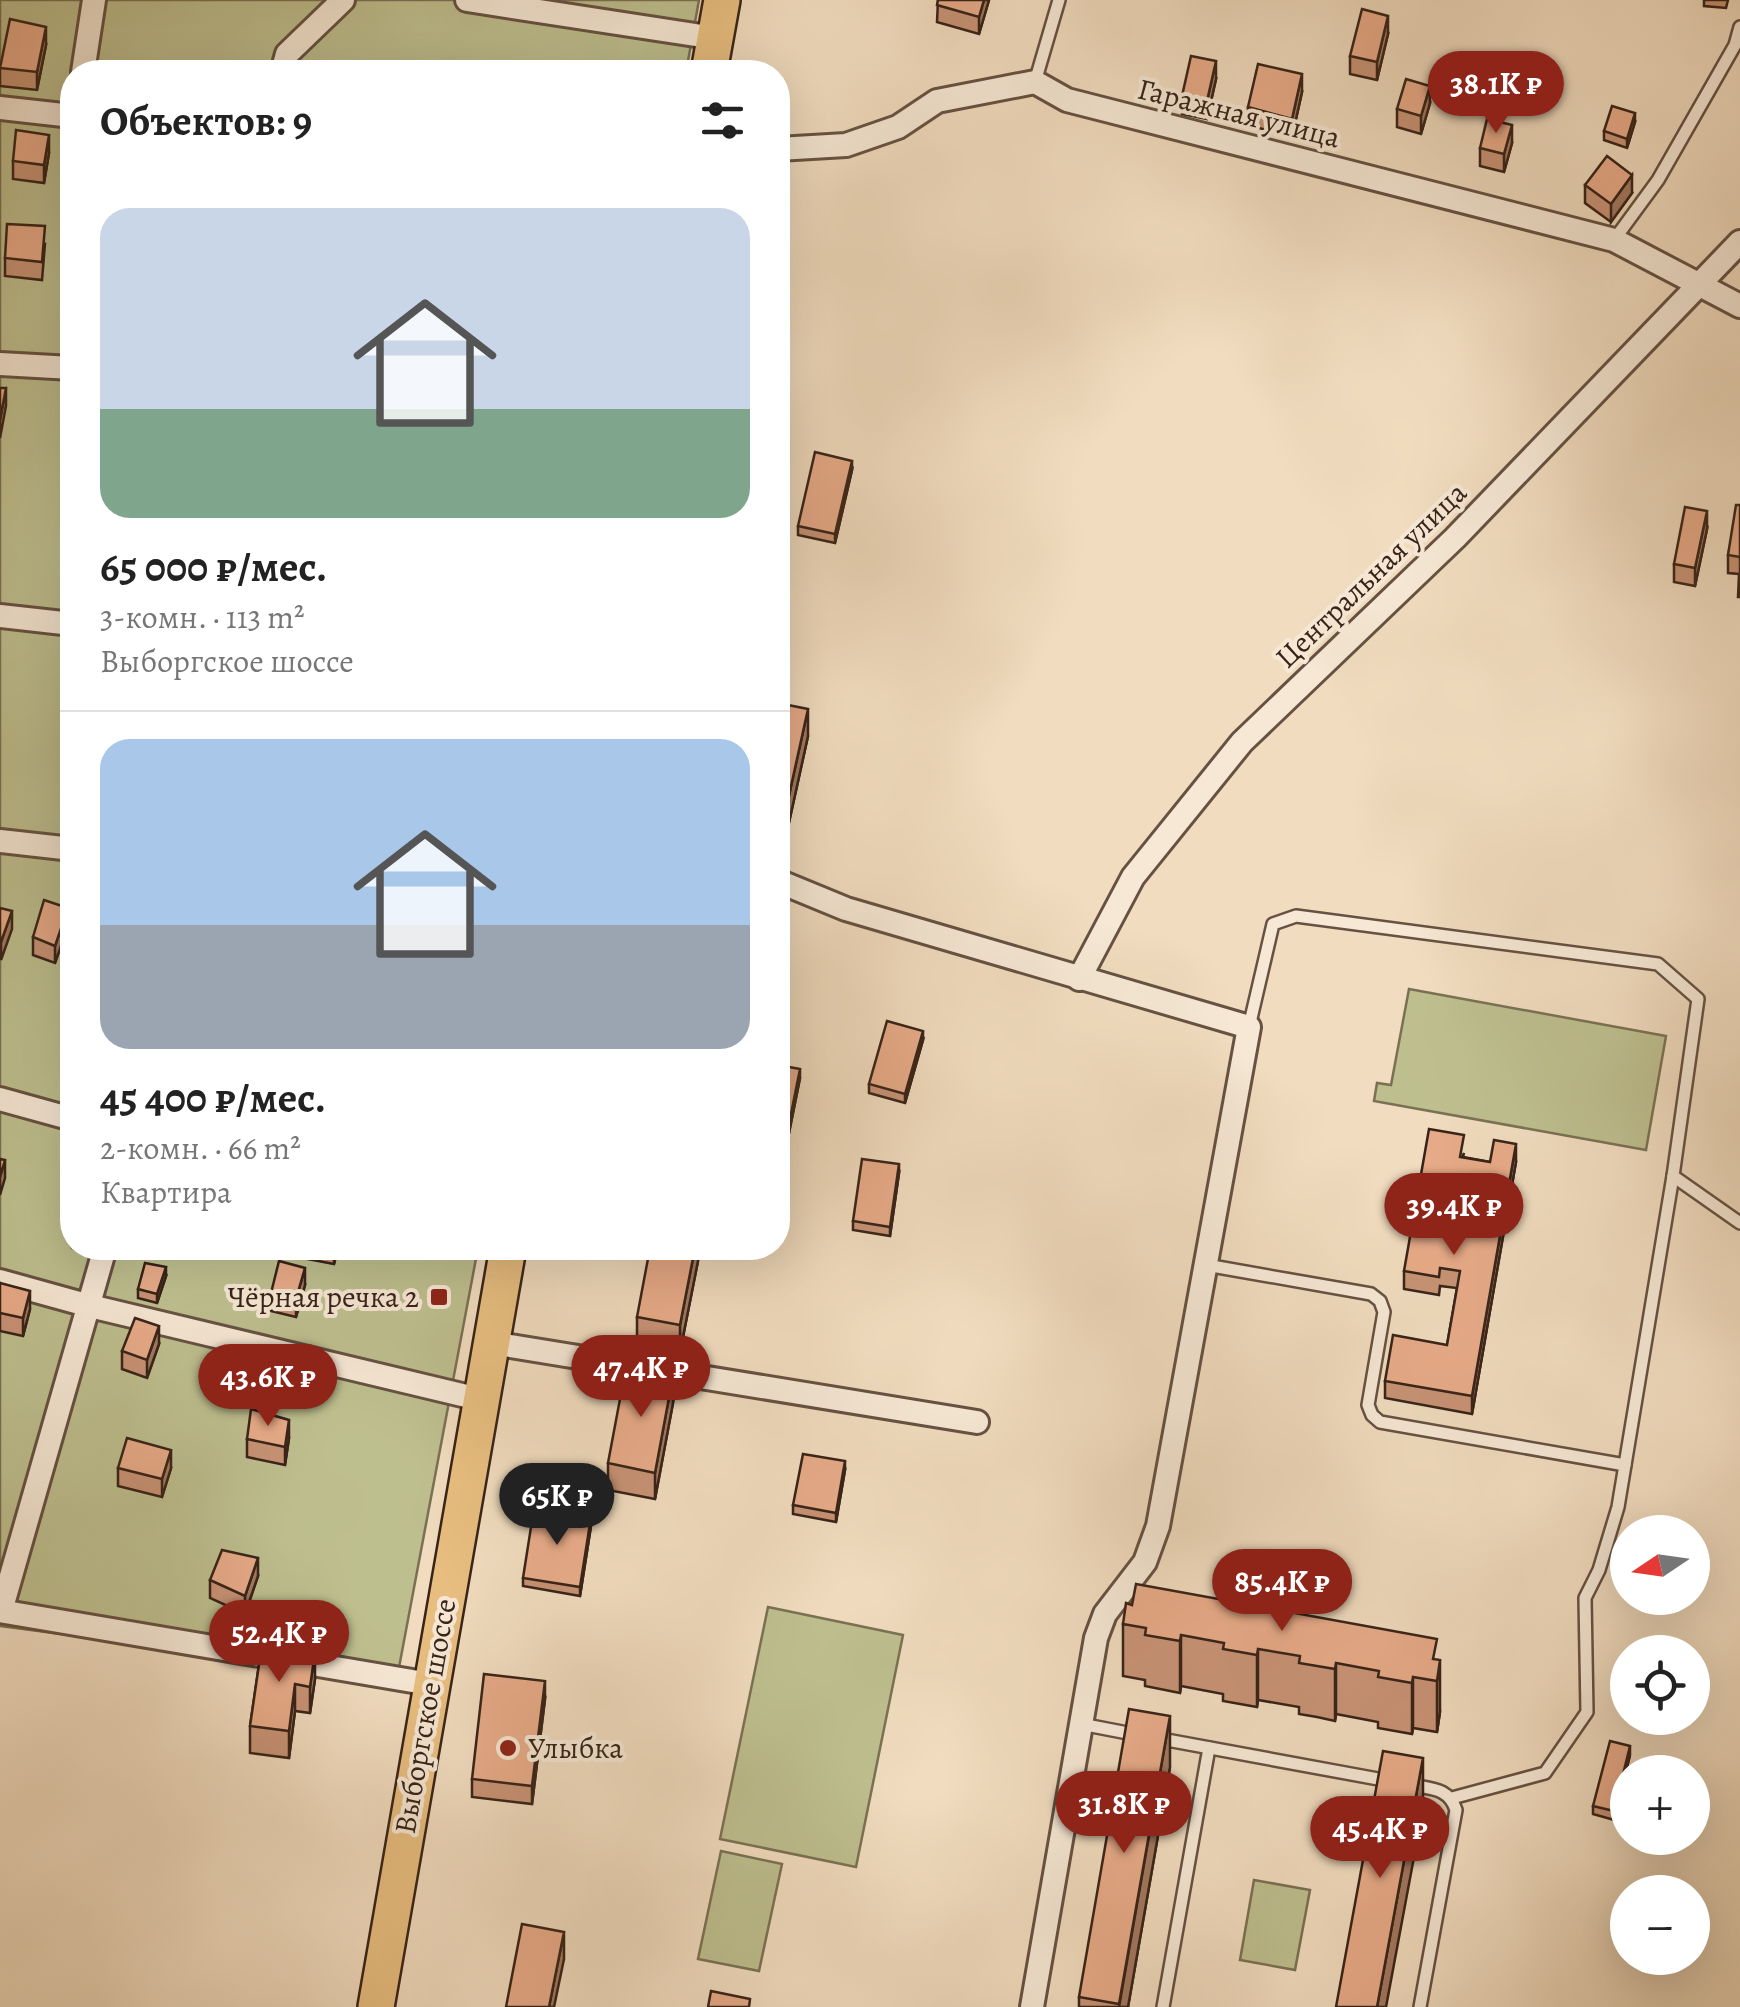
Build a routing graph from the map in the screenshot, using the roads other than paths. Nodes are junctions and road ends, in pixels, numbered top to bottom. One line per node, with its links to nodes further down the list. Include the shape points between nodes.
1 (94, 0): 8 (street)
2 (343, 0): 9 (street)
3 (466, 0): 7 (street)
4 (722, 0): 7 (main road)
5 (1059, 0): 11 (lane)
6 (1740, 27): 15 (lane, via 1658,180)
7 (715, 38): 10 (main road)
8 (86, 60)
9 (286, 60)
10 (711, 60)
11 (1035, 82): 14 (street, via 936,101 898,128 846,146); 15 (street, Гаражная улица, via 1067,100)
12 (0, 108): 13 (street)
13 (60, 115)
14 (790, 149)
15 (1614, 240): 17 (street, Гаражная улица)
16 (1740, 242): 17 (street, Центральная улица)
17 (1702, 284): 18 (street, Гаражная улица); 26 (street, Центральная улица, via 1455,538 1242,742 1133,878)
18 (1740, 306)
19 (0, 364): 20 (street)
20 (60, 367)
21 (0, 616): 22 (street)
22 (60, 623)
23 (0, 841): 24 (street)
24 (60, 848)
25 (790, 886): 26 (street)
26 (1079, 979): 27 (street)
27 (1249, 1026): 30 (lane, via 1273,924 1296,916 1658,964 1698,1000); 34 (street)
28 (0, 1098): 29 (street)
29 (60, 1115)
30 (1673, 1176): 31 (lane); 40 (lane)
31 (1740, 1224)
32 (102, 1260): 36 (street)
33 (506, 1260): 37 (main road, Выборгское шоссе)
34 (1206, 1264): 40 (lane, via 1380,1301 1384,1312 1368,1405 1380,1422); 43 (street, via 1158,1526 1145,1562 1105,1614)
35 (0, 1281): 36 (street)
36 (90, 1306): 38 (street); 41 (street)
37 (492, 1343): 38 (main road, Выборгское шоссе); 39 (street)
38 (482, 1400): 42 (main road, Выборгское шоссе)
39 (977, 1422)
40 (1626, 1465): 45 (lane, via 1604,1554 1585,1598 1587,1712 1545,1773)
41 (1, 1611): 42 (street)
42 (430, 1684): 46 (main road, Выборгское шоссе)
43 (1081, 1724): 44 (lane); 47 (street)
44 (1209, 1748): 45 (lane); 48 (lane)
45 (1452, 1798): 49 (lane, via 1456,1810)
46 (376, 2007)
47 (1032, 2007)
48 (1163, 2007)
49 (1420, 2007)

